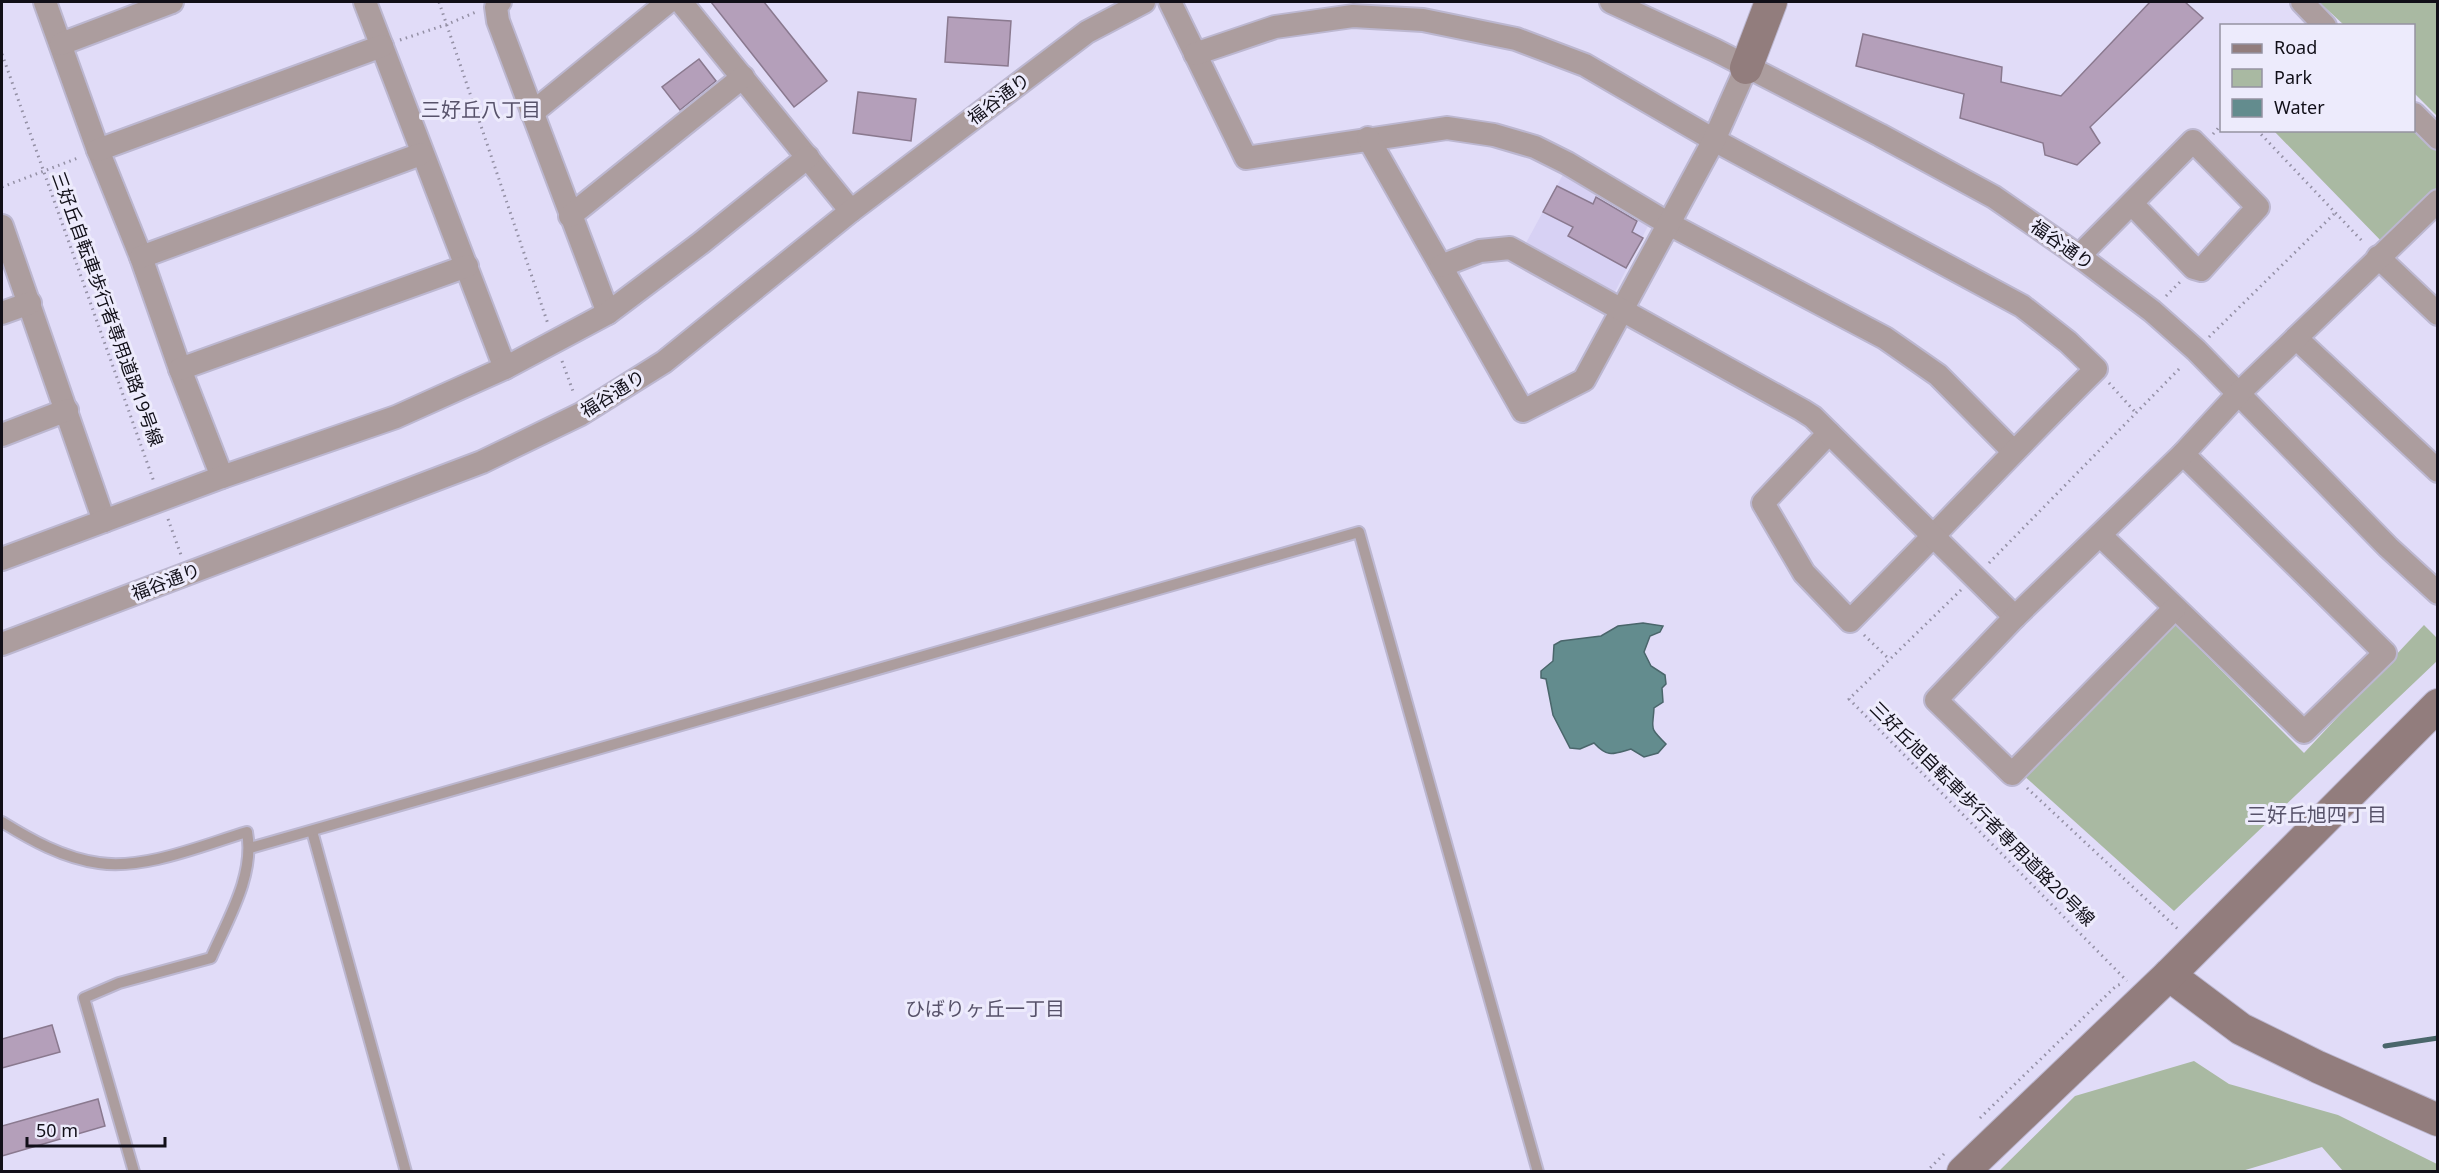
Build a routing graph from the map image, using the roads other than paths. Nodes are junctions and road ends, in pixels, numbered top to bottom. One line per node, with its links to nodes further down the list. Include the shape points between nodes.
1 (45, 2): 13 (street)
2 (172, 2): 13 (street)
3 (365, 2): 14 (street)
4 (668, 2): 18 (street)
5 (681, 2): 17 (street)
6 (1144, 2): 28 (street, 福谷通り, via 1086,32)
7 (1170, 2): 15 (street)
8 (1611, 2): 16 (street, 福谷通り)
9 (1771, 2): 16 (street)
10 (2302, 2): 12 (street)
11 (498, 4): 18 (street, via 498,21)
12 (2323, 24)
13 (61, 44): 23 (street)
14 (382, 46): 23 (street); 24 (street)
15 (1195, 54): 20 (street, via 1246,158); 22 (street, via 1275,27 1353,16 1423,20 1516,39 1586,64)
16 (1746, 68): 22 (street); 32 (street, 福谷通り, via 1994,197)
17 (743, 77): 25 (street); 29 (street)
18 (532, 113): 29 (street)
19 (2415, 115): 21 (street)
20 (1368, 138): 30 (street, via 1446,128 1494,135 1535,147 1567,163); 36 (street)
21 (2438, 138)
22 (1714, 140): 30 (street); 49 (street, via 2022,306 2096,369)
23 (98, 150): 33 (street)
24 (421, 154): 33 (street); 35 (street)
25 (808, 157): 28 (street); 40 (street)
26 (2438, 201): 34 (street)
27 (2132, 204): 27 (street, via 2193,141 2258,207 2201,270 2194,268); 32 (street)
28 (851, 211): 60 (street, 福谷通り, via 664,362 581,414 482,462)
29 (570, 216): 40 (street)
30 (1669, 224): 38 (street); 49 (street, via 1885,338 1938,375)
31 (2, 226): 37 (street)
32 (2079, 256): 45 (street, 福谷通り, via 2152,310)
33 (141, 257): 44 (street)
34 (2378, 257): 41 (street); 42 (street)
35 (467, 266): 43 (street); 44 (street)
36 (1442, 266): 38 (street, via 1480,251 1510,248); 38 (street, via 1522,411 1584,380)
37 (30, 303): 39 (street); 46 (street)
38 (1620, 310): 47 (street, via 1802,410)
39 (2, 313)
40 (608, 313): 43 (street)
41 (2438, 314)
42 (2296, 338): 45 (street); 51 (street)
43 (505, 368): 52 (street, via 396,417)
44 (180, 369): 52 (street)
45 (2240, 393): 50 (street); 57 (street, 福谷通り, via 2388,547)
46 (67, 410): 48 (street); 53 (street)
47 (1829, 433): 55 (street); 55 (street, via 1763,503 1804,573 1850,621)
48 (2, 435)
49 (2013, 451): 55 (street)
50 (2183, 454): 54 (street); 58 (street, via 2385,653 2304,732)
51 (2438, 471)
52 (222, 477): 53 (street)
53 (104, 521): 56 (street)
54 (2100, 536): 58 (street); 59 (street)
55 (1933, 538): 59 (street)
56 (2, 559)
57 (2438, 593)
58 (2175, 608): 59 (street, via 2012,774 1936,700)
59 (2015, 617)
60 (2, 644)
61 (2438, 705): 65 (street)
62 (2, 822): 64 (lane, via 66,855 99,863 151,860 247,832)
63 (312, 831): 64 (lane); 69 (lane); 70 (lane, via 1359,532)
64 (250, 848): 68 (lane, via 245,877 212,958 119,983 84,998)
65 (2169, 975): 66 (street, via 2241,1029); 67 (street)
66 (2438, 1120)
67 (1955, 1161)
68 (134, 1172)
69 (406, 1172)
70 (1539, 1172)

